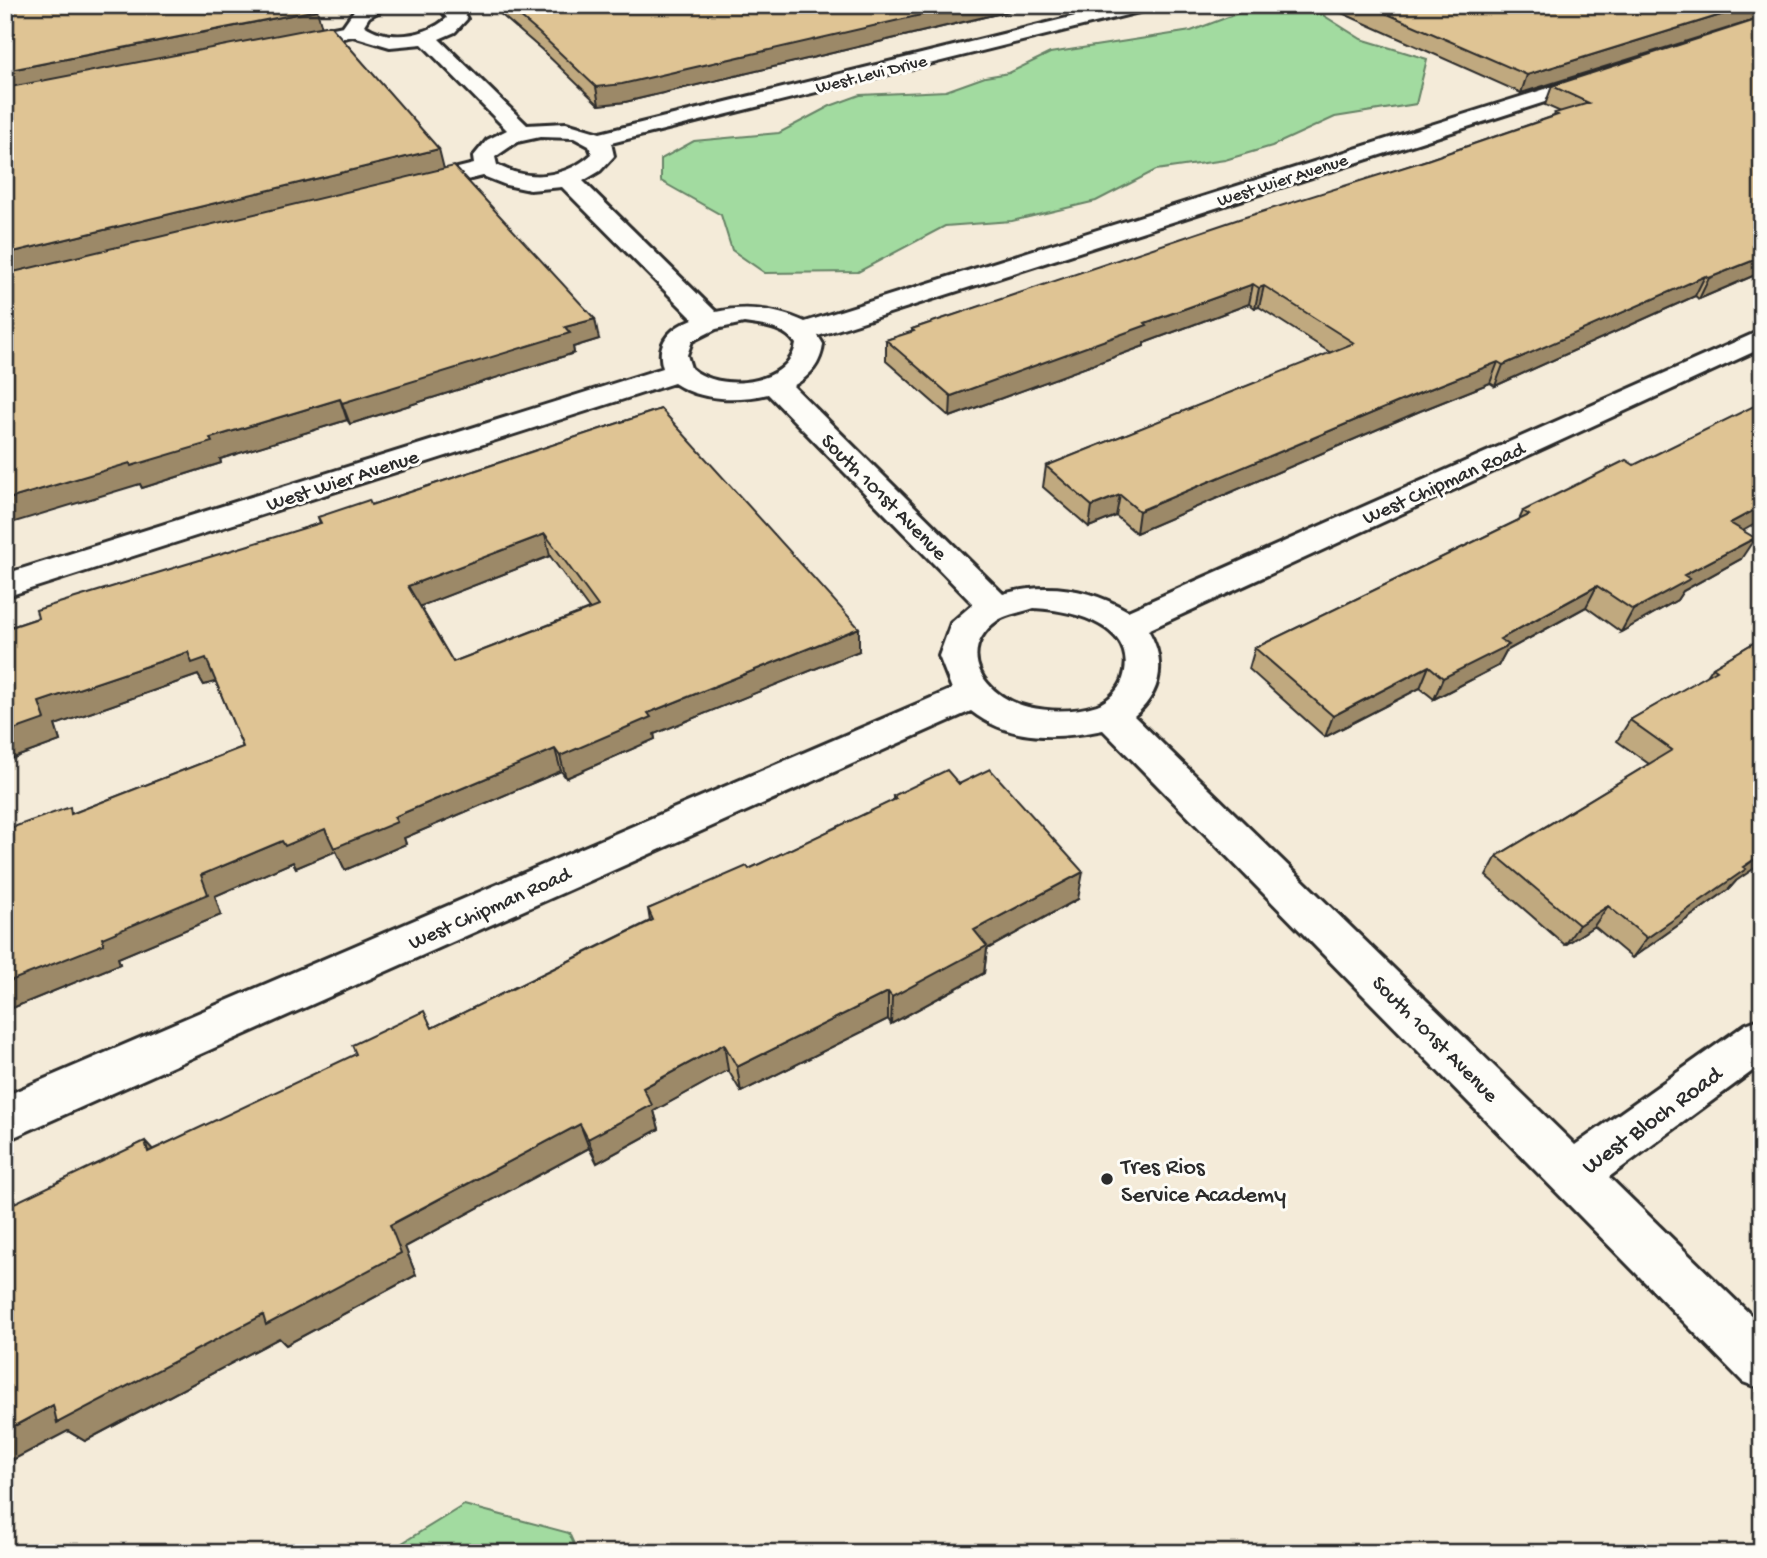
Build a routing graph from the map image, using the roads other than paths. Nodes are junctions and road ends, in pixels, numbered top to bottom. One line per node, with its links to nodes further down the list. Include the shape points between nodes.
1 (381, 5): 5 (street, via 356,17)
2 (475, 5): 4 (street)
3 (1144, 5): 10 (street, West Levi Drive)
4 (451, 7): 6 (street, via 457,19 453,24)
5 (356, 29): 6 (street, via 383,39); 7 (street)
6 (425, 36): 9 (street)
7 (261, 48)
8 (1615, 73): 15 (street, West Wier Avenue)
9 (523, 133): 10 (street, via 574,131); 11 (street, via 487,151)
10 (598, 140): 12 (street, via 603,156 596,165)
11 (486, 168): 12 (street, via 509,180); 13 (street)
12 (567, 178): 14 (street)
13 (393, 191)
14 (710, 321): 15 (street, via 762,316); 17 (street, via 693,328 673,349)
15 (802, 332): 18 (street, via 810,341 809,361 791,379)
16 (1762, 338): 21 (street, West Chipman Road)
17 (678, 372): 18 (street, via 709,388 754,390); 19 (street, West Wier Avenue)
18 (776, 385): 20 (street, South 101st Avenue)
19 (5, 586)
20 (995, 606): 21 (street, via 1053,597 1093,606); 22 (street, via 978,616 957,645 959,670)
21 (1125, 626): 23 (street, via 1144,663 1141,683 1129,701)
22 (973, 695): 23 (street, via 993,711 1052,727); 25 (street, West Chipman Road)
23 (1110, 715): 26 (street, South 101st Avenue)
24 (1762, 1038): 26 (street, West Bloch Road)
25 (5, 1119)
26 (1573, 1175): 27 (street, South 101st Avenue)
27 (1762, 1363)

